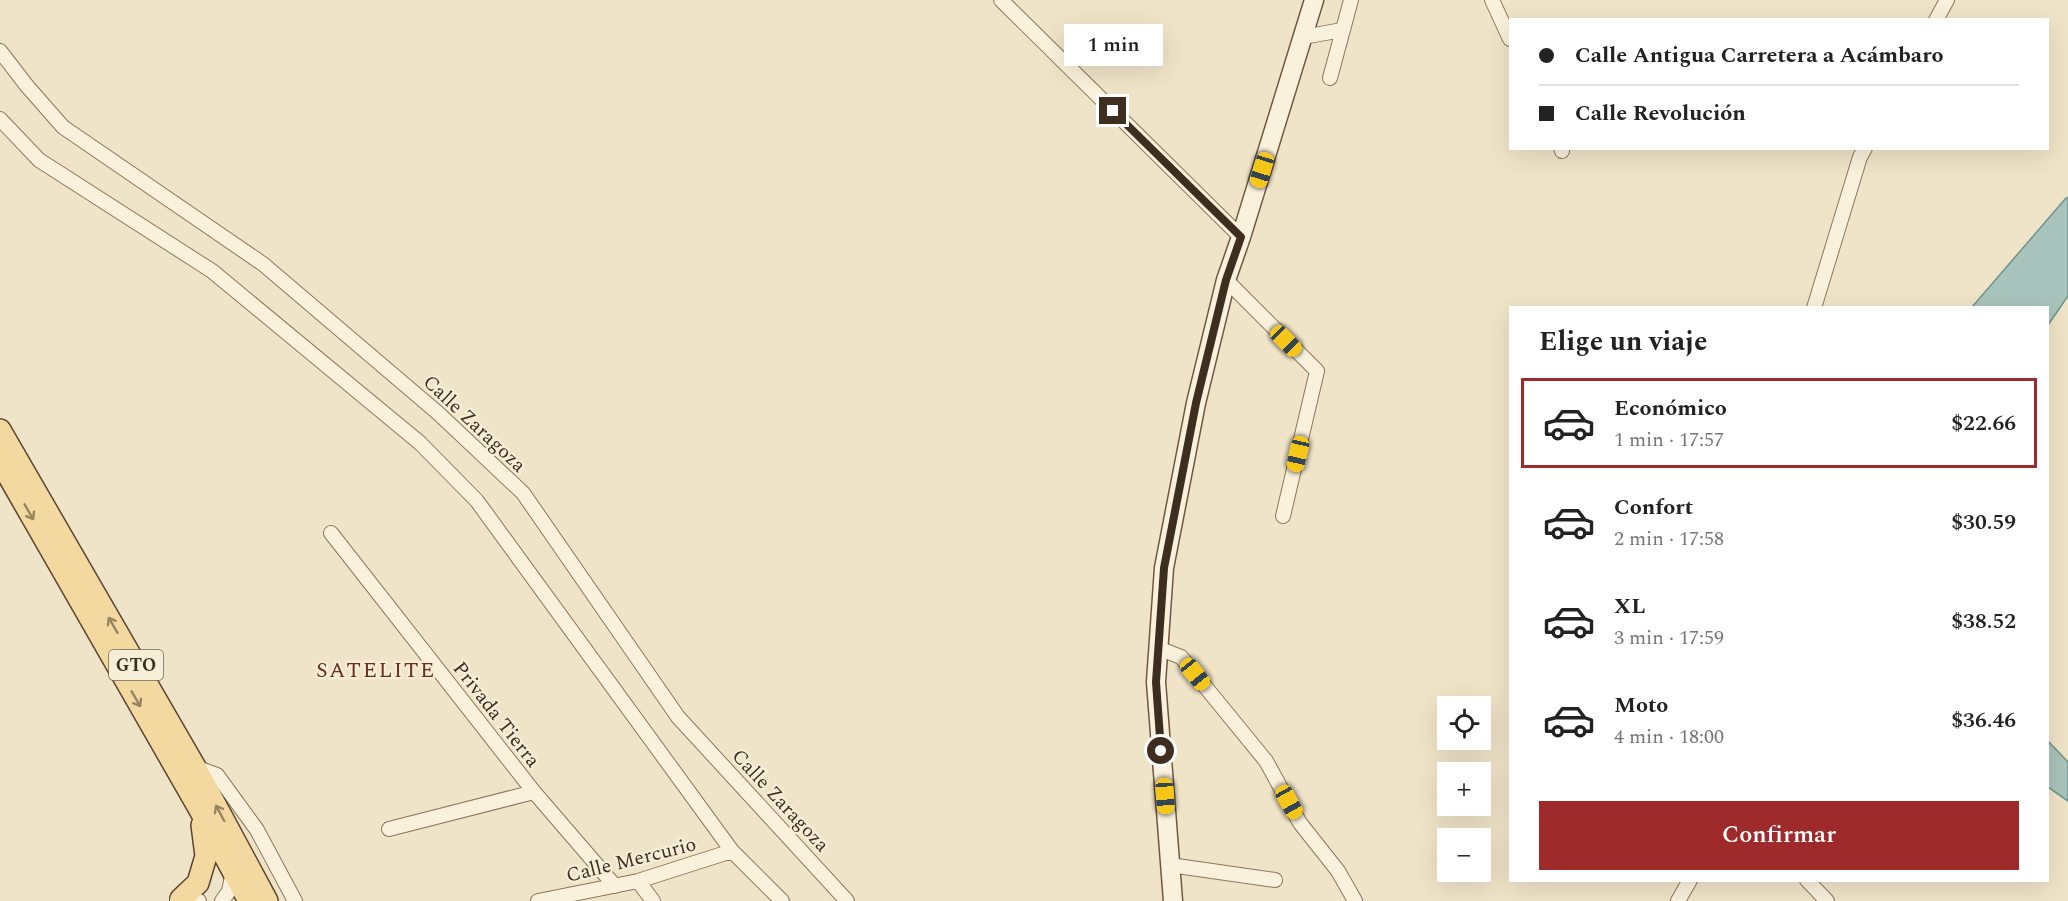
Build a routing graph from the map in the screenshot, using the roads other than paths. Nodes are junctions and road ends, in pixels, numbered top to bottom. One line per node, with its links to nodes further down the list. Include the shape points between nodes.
1 (1001, 0): 14 (street)
2 (1314, 0): 8 (main road)
3 (1352, 0): 7 (street)
4 (1492, 0): 9 (street)
5 (1947, 0): 6 (street)
6 (1937, 18)
7 (1342, 30): 8 (street); 11 (street)
8 (1303, 37): 14 (main road)
9 (1509, 37)
10 (0, 51): 43 (street, Calle Zaragoza, via 63,127 263,264 438,413 523,493 678,717)
11 (1330, 78)
12 (0, 118): 27 (street, via 39,160 212,271 420,443 477,501)
13 (1863, 150): 16 (street)
14 (1241, 237): 15 (main road)
15 (1226, 280): 19 (street, via 1317,371); 21 (main road, via 1196,403 1164,568)
16 (1815, 306)
17 (0, 430): 22 (main road, GTO, one-way to 17)
18 (0, 461): 24 (main road, GTO, one-way to 24)
19 (1283, 516)
20 (331, 533): 23 (street, Privada Tierra)
21 (1158, 648): 28 (main road, via 1156,682); 45 (street, via 1181,657 1266,761 1300,823 1338,871)
22 (195, 767): 26 (main road, GTO, one-way to 22); 39 (street, via 217,775 257,830)
23 (534, 792): 25 (street); 34 (street, Privada Tierra)
24 (200, 810): 29 (main road, GTO); 35 (main road, via 206,856 198,883)
25 (389, 829)
26 (238, 847): 29 (main road); 38 (main road, GTO)
27 (732, 851): 31 (street, Calle Mercurio); 42 (street)
28 (1170, 865): 30 (street); 44 (main road)
29 (233, 872): 36 (street); 37 (main road, GTO)
30 (1275, 880)
31 (638, 881): 34 (street, Calle Mercurio); 41 (street)
32 (1688, 882): 46 (street)
33 (1809, 882): 47 (street)
34 (615, 886): 40 (street, Calle Mercurio)
35 (185, 900)
36 (222, 901)
37 (249, 901)
38 (267, 901)
39 (295, 901)
40 (538, 901)
41 (653, 901)
42 (782, 901)
43 (847, 901)
44 (1173, 901)
45 (1355, 901)
46 (1678, 901)
47 (1827, 901)

